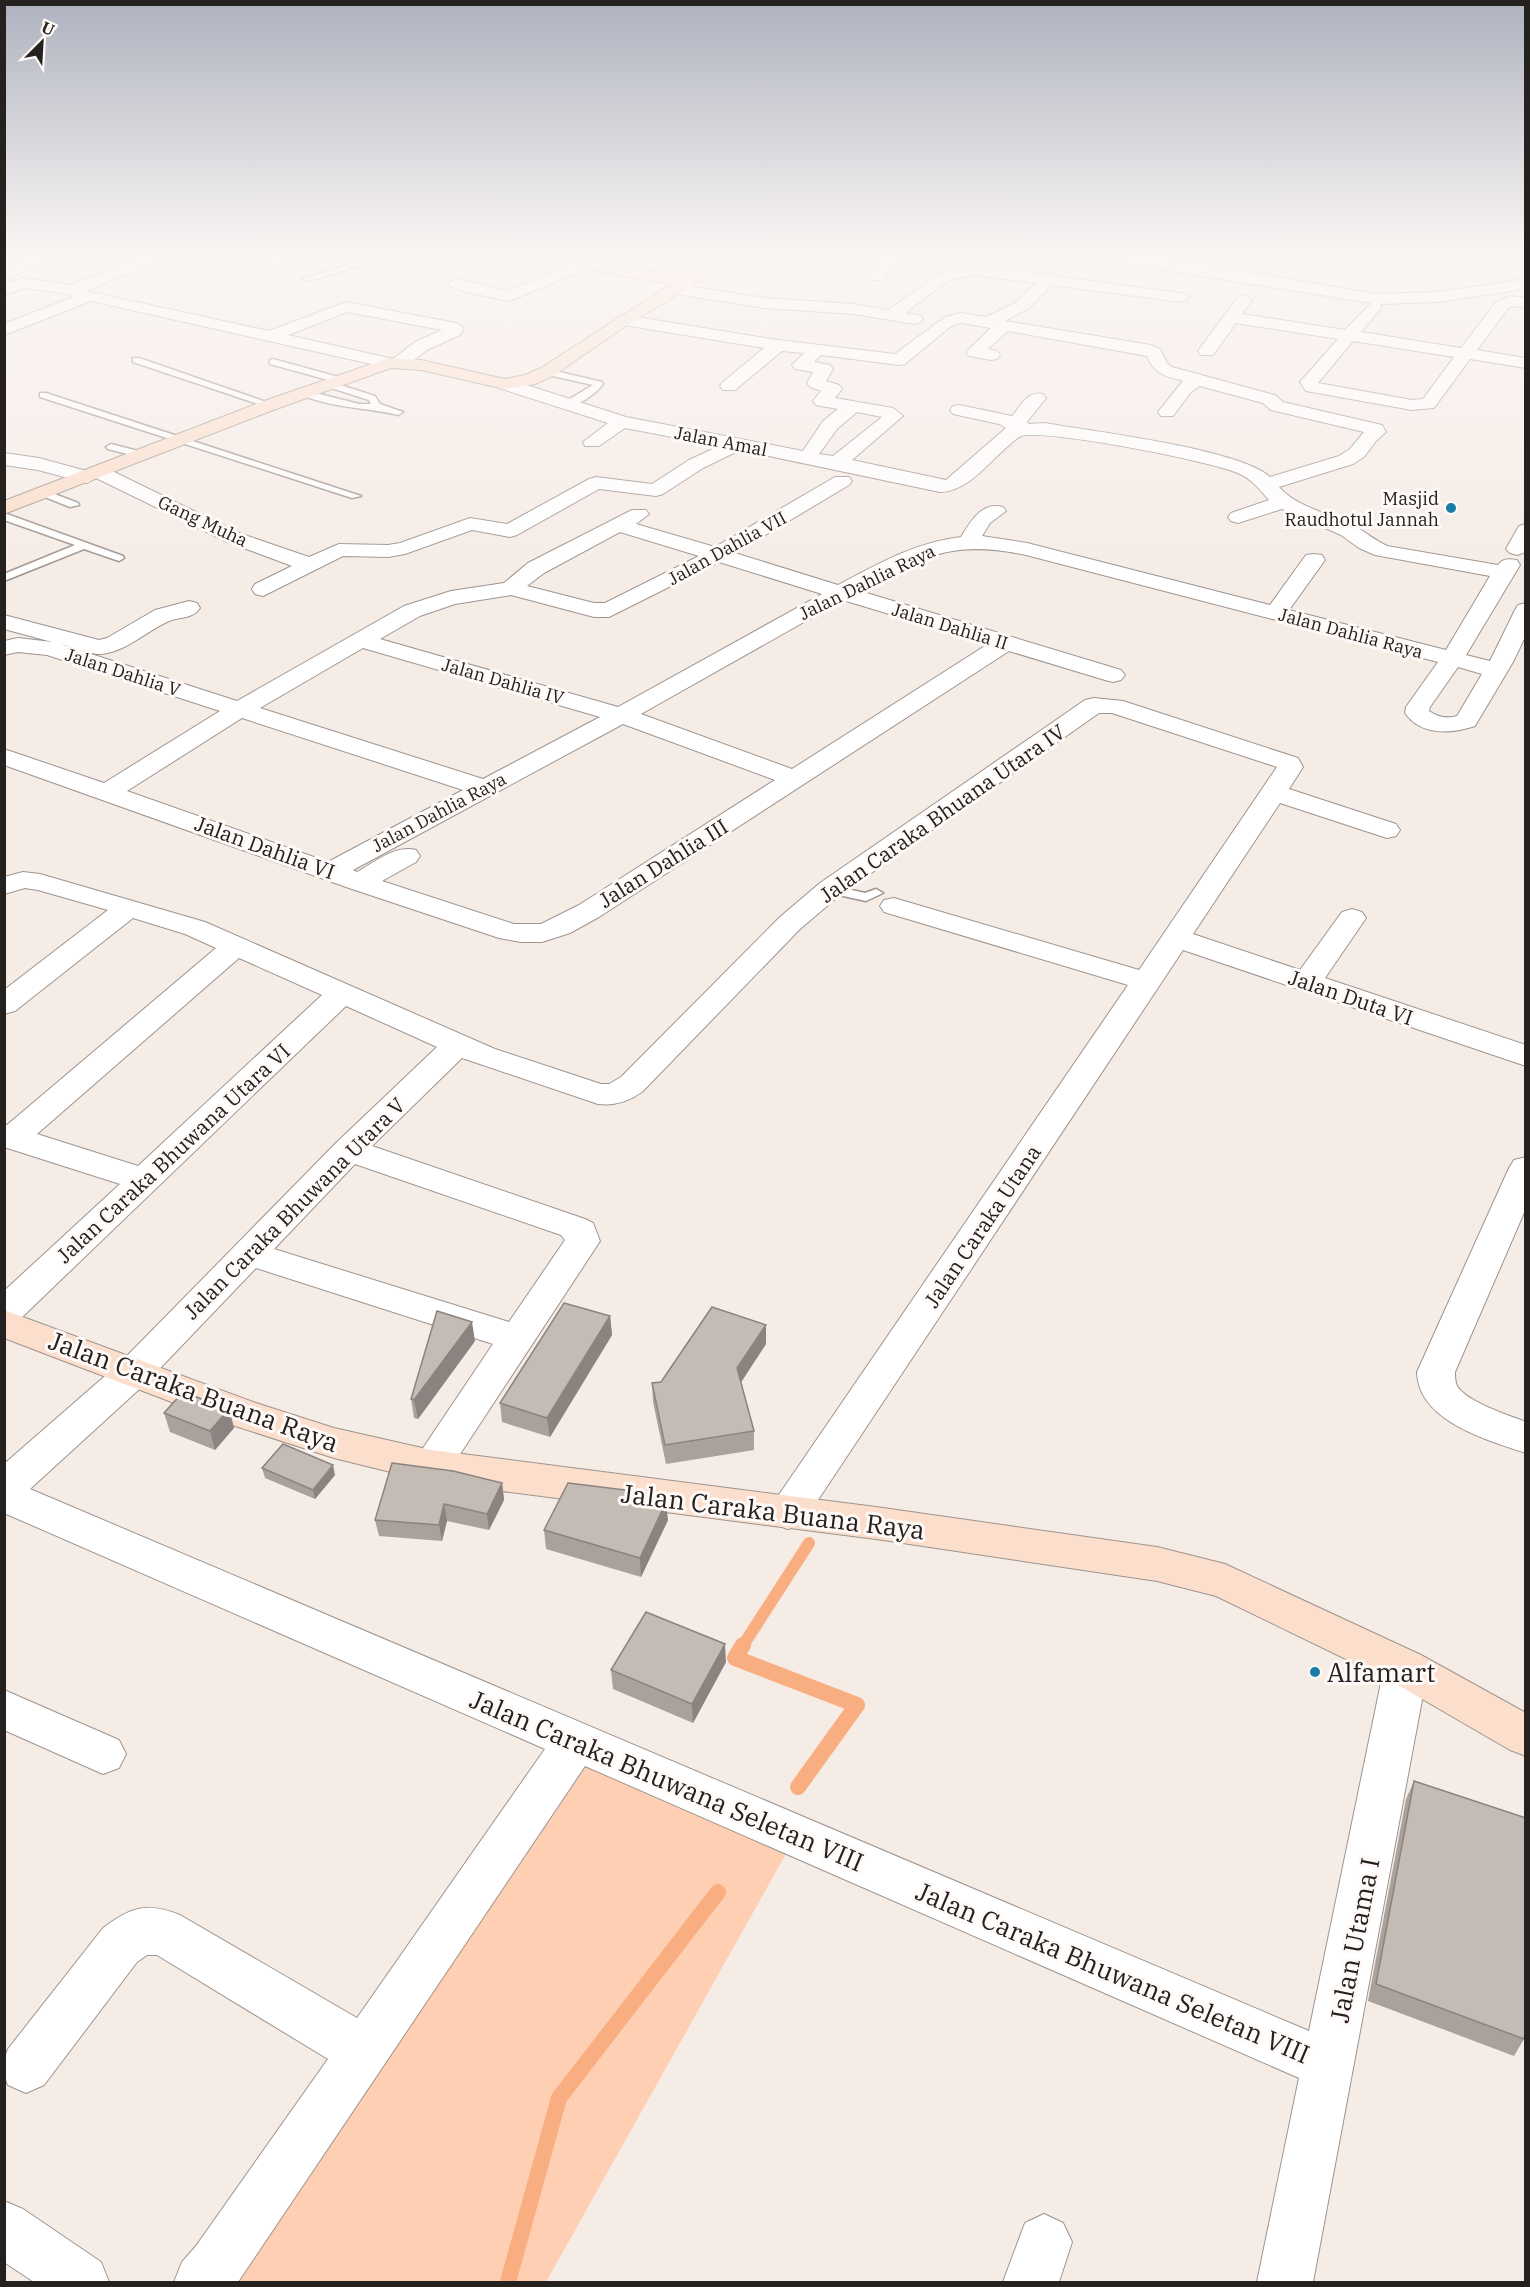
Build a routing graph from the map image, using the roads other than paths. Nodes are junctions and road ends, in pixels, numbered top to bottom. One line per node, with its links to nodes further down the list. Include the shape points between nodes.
1 (144, 363): 19 (lane)
2 (275, 363): 13 (lane)
3 (392, 363): 13 (street)
4 (401, 363): 14 (street)
5 (561, 363): 11 (street)
6 (757, 363): 15 (street)
7 (803, 363): 22 (street, via 801,365 824,369 816,383 833,389 822,401)
8 (1158, 363): 12 (street, via 1166,372)
9 (1326, 363): 10 (street, via 1309,382 1312,387 1412,405 1432,401)
10 (1460, 363)
11 (547, 372): 14 (street); 20 (lane, via 599,384)
12 (1197, 380): 25 (street, via 1185,388); 37 (street, via 1269,399 1277,406 1363,424 1377,432 1346,460)
13 (334, 382): 16 (street); 21 (lane, via 372,398)
14 (506, 384): 20 (street, Jalan Amal)
15 (729, 386)
16 (304, 393): 19 (street); 21 (lane, via 359,407)
17 (43, 395): 28 (lane)
18 (1037, 398): 27 (street, via 1017,422)
19 (270, 405): 28 (street)
20 (566, 405): 26 (street, Jalan Amal)
21 (377, 406): 24 (lane)
22 (853, 406): 33 (street, via 830,425); 35 (street, Jalan Dahlia VII, via 887,412 893,414 893,419)
23 (960, 410): 27 (street, via 1005,420)
24 (398, 412)
25 (1167, 412)
26 (622, 422): 29 (street); 31 (street, Jalan Amal)
27 (1023, 430): 35 (street, Jalan Amal, via 1008,436 950,486); 37 (street, via 1066,433 1172,451 1252,472)
28 (180, 440): 32 (street); 39 (lane)
29 (592, 442)
30 (111, 447): 32 (lane)
31 (739, 452): 33 (street, Jalan Amal); 46 (street); 53 (street, via 696,464 657,490 596,483 510,531 470,524 405,548 339,550)
32 (143, 455): 36 (street)
33 (807, 458): 35 (street, Jalan Amal)
34 (4, 459): 36 (street, Gang Muha)
35 (839, 472): 49 (street, Jalan Dahlia VII)
36 (93, 475): 38 (street); 53 (street, Gang Muha, via 232,537)
37 (1266, 485): 40 (street)
38 (44, 493): 41 (lane); 42 (street)
39 (356, 496)
40 (1283, 502): 45 (street); 50 (street, via 1382,551)
41 (74, 505)
42 (4, 508)
43 (996, 511): 47 (street, via 982,519)
44 (4, 516): 48 (lane)
45 (1238, 517)
46 (619, 525): 49 (street, Jalan Dahlia II); 55 (street, via 536,568)
47 (968, 542): 57 (street, Jalan Dahlia Raya, via 920,552); 61 (street, Jalan Dahlia Raya, via 1027,549)
48 (82, 546): 51 (lane); 54 (lane)
49 (719, 554): 55 (street, Jalan Dahlia VII, via 609,610 594,610); 57 (street, Jalan Dahlia II)
50 (1518, 556): 66 (street, Jalan Dahlia Raya)
51 (119, 558)
52 (1314, 560): 61 (street)
53 (310, 565): 56 (street)
54 (4, 578)
55 (512, 588): 63 (street, via 437,602)
56 (262, 589)
57 (839, 592): 58 (street, Jalan Dahlia II); 71 (street, Jalan Dahlia Raya)
58 (863, 600): 64 (street, Jalan Dahlia II); 66 (street, Jalan Dahlia Raya, via 939,561 995,555); 72 (street, Jalan Dahlia Raya)
59 (189, 608): 62 (street, via 163,615 115,643 99,647)
60 (1526, 610): 68 (street, Jalan Dahlia Raya)
61 (1276, 613): 66 (street, Jalan Dahlia Raya)
62 (4, 622)
63 (360, 640): 70 (street); 71 (street, Jalan Dahlia IV)
64 (1006, 643): 69 (street, Jalan Dahlia II); 74 (street, Jalan Dahlia III)
65 (4, 648): 70 (street, Jalan Dahlia V, via 50,648)
66 (1447, 666): 68 (street, Jalan Dahlia Raya); 68 (street, Jalan Dahlia Raya, via 1417,713 1423,720 1440,725 1466,721)
67 (1526, 667): 68 (street)
68 (1495, 672)
69 (1113, 675)
70 (240, 710): 75 (street, Jalan Dahlia V); 76 (street)
71 (621, 715): 72 (street, Jalan Dahlia IV); 75 (street, Jalan Dahlia Raya)
72 (645, 725): 74 (street); 80 (street, Jalan Dahlia Raya)
73 (4, 756): 76 (street, Jalan Dahlia VI)
74 (796, 779): 86 (street, Jalan Dahlia III, via 573,920 544,934)
75 (484, 788): 79 (street, Jalan Dahlia Raya)
76 (109, 791): 79 (street, Jalan Dahlia VI)
77 (1274, 792): 78 (street); 82 (street, Jalan Caraka Bhuana Utara IV, via 1290,767 1284,760 1114,706 1094,705); 87 (street, Jalan Caraka Bhuana Utara IV)
78 (1387, 830)
79 (331, 871): 80 (street, Jalan Dahlia VI)
80 (359, 882): 86 (street, Jalan Dahlia VI)
81 (4, 886): 84 (street, Jalan Caraka Bhuana Utara IV, via 23,880 40,882)
82 (830, 889): 83 (lane); 93 (street, Jalan Caraka Bhuana Utara IV, via 790,923 621,1092 610,1096 598,1094)
83 (885, 900): 89 (street)
84 (129, 907): 88 (street, Jalan Caraka Bhuana Utara IV); 92 (street)
85 (1352, 918): 90 (street)
86 (526, 935)
87 (1176, 938): 89 (street, Jalan Caraka Utana); 90 (street, Jalan Duta VI)
88 (236, 946): 91 (street, Jalan Caraka Bhuana Utara IV); 95 (street)
89 (1146, 981): 108 (street, Jalan Caraka Utana)
90 (1307, 982): 94 (street, Jalan Duta VI)
91 (342, 993): 93 (street, Jalan Caraka Bhuana Utara IV); 98 (street, Jalan Caraka Bhuwana Utara VI)
92 (4, 1005)
93 (458, 1044): 96 (street, Jalan Caraka Bhuwana Utara V)
94 (1522, 1049)
95 (8, 1137): 98 (street)
96 (349, 1150): 99 (street, Jalan Caraka Bhuwana Utara V); 102 (street, via 581,1232 583,1241)
97 (1526, 1168): 104 (street, via 1436,1372 1442,1395 1458,1408)
98 (144, 1180): 100 (street, Jalan Caraka Bhuwana Utara VI)
99 (248, 1253): 102 (street); 103 (street, Jalan Caraka Bhuwana Utara V)
100 (4, 1313)
101 (4, 1323): 103 (street, Jalan Caraka Buana Raya)
102 (517, 1338): 105 (street)
103 (133, 1373): 105 (street, Jalan Caraka Buana Raya, via 334,1443); 106 (street, Jalan Caraka Bhuwana Utara V)
104 (1526, 1437)
105 (431, 1466): 108 (street, Jalan Caraka Buana Raya)
106 (4, 1488)
107 (4, 1495): 112 (street, Jalan Caraka Bhuwana Seletan VIII)
108 (803, 1515): 109 (street, Jalan Caraka Buana Raya, via 876,1522 1157,1564 1225,1581)
109 (1406, 1668): 111 (street, Jalan Caraka Buana Raya); 115 (street, Jalan Utama I)
110 (4, 1709): 113 (street)
111 (1526, 1736)
112 (577, 1741): 114 (street); 115 (street, Jalan Caraka Bhuwana Seletan VIII)
113 (103, 1754)
114 (364, 2050): 116 (street, via 163,1932 139,1931 120,1945); 119 (street)
115 (1329, 2065): 120 (street, Jalan Utama I)
116 (26, 2067)
117 (4, 2228): 118 (street)
118 (81, 2283)
119 (202, 2283)
120 (1286, 2283)

